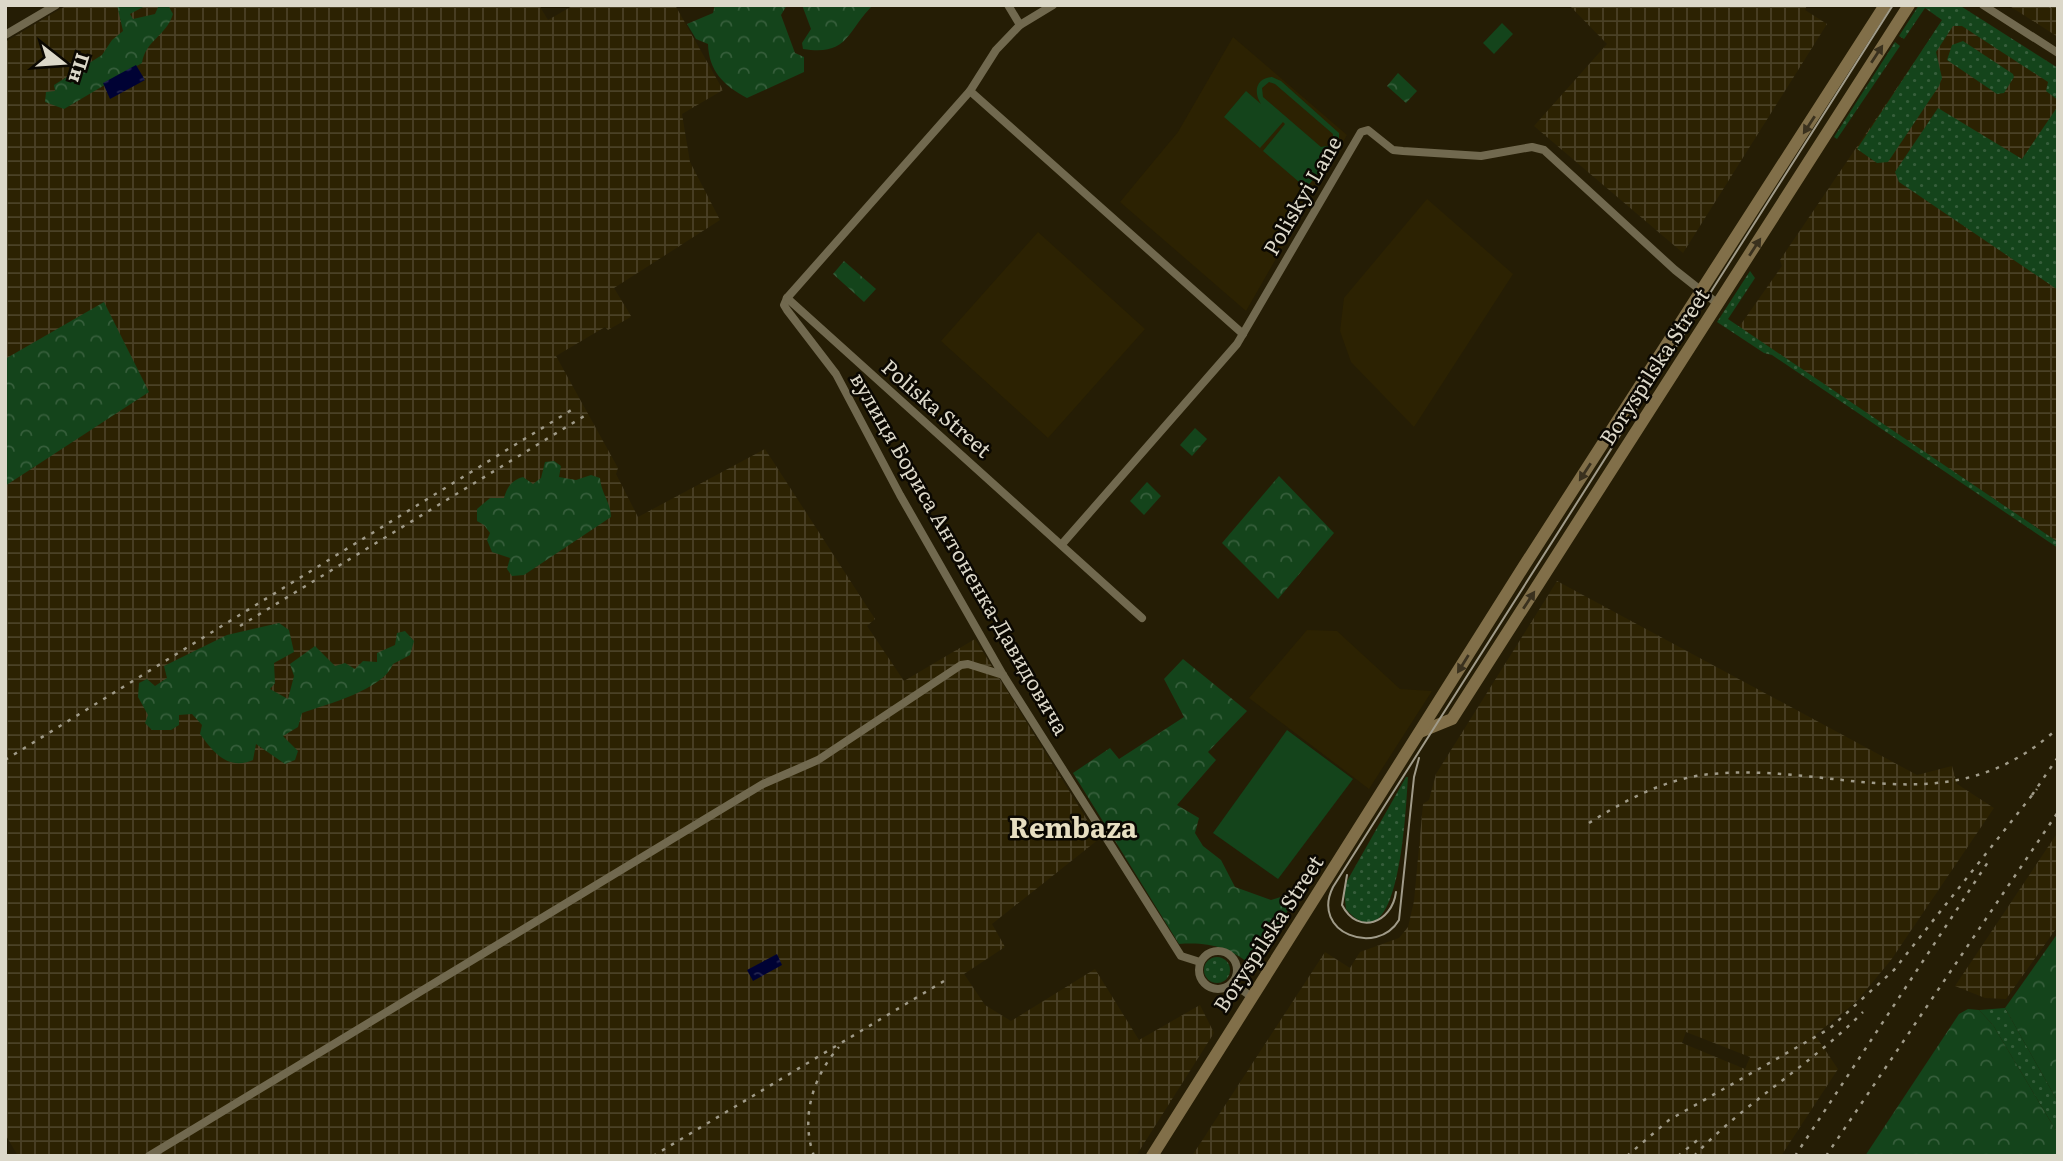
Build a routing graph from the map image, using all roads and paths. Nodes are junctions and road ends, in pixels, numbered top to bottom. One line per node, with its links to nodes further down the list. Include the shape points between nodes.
1 (56, 5): 8 (street)
2 (1008, 5): 7 (street)
3 (1053, 5): 7 (street)
4 (1885, 5): 11 (main road, Boryspilska Street, one-way to 11)
5 (1909, 5): 13 (main road, Boryspilska Street, one-way to 5)
6 (1983, 5): 9 (street)
7 (1020, 25): 10 (street, via 996,50)
8 (5, 35)
9 (2058, 53)
10 (970, 91): 12 (street); 14 (street)
11 (1702, 291): 13 (street, Poliskyi Lane); 14 (street, Poliskyi Lane, via 1544,150 1532,147 1481,156 1393,150 1368,130 1361,132); 18 (main road, Boryspilska Street, one-way to 18)
12 (787, 298): 15 (street, Poliska Street); 17 (street, вулиця Бориса Антоненка-Давидовича, via 784,305 836,374)
13 (1718, 304): 18 (main road, Boryspilska Street, one-way to 13, via 1452,719)
14 (1243, 334): 15 (street, Poliskyi Lane)
15 (1063, 543): 16 (street, Poliska Street)
16 (1142, 618)
17 (1003, 675): 19 (street, вулиця Бориса Антоненка-Давидовича, via 1181,956); 22 (street, via 961,665 818,760 763,783)
18 (1419, 733): 21 (main road, Boryspilska Street)
19 (1200, 962): 20 (street, via 1205,985 1219,989); 20 (street, via 1211,952 1225,953 1236,964)
20 (1232, 983): 21 (street)
21 (1252, 997): 23 (main road, Boryspilska Street)
22 (149, 1156)
23 (1152, 1156)

